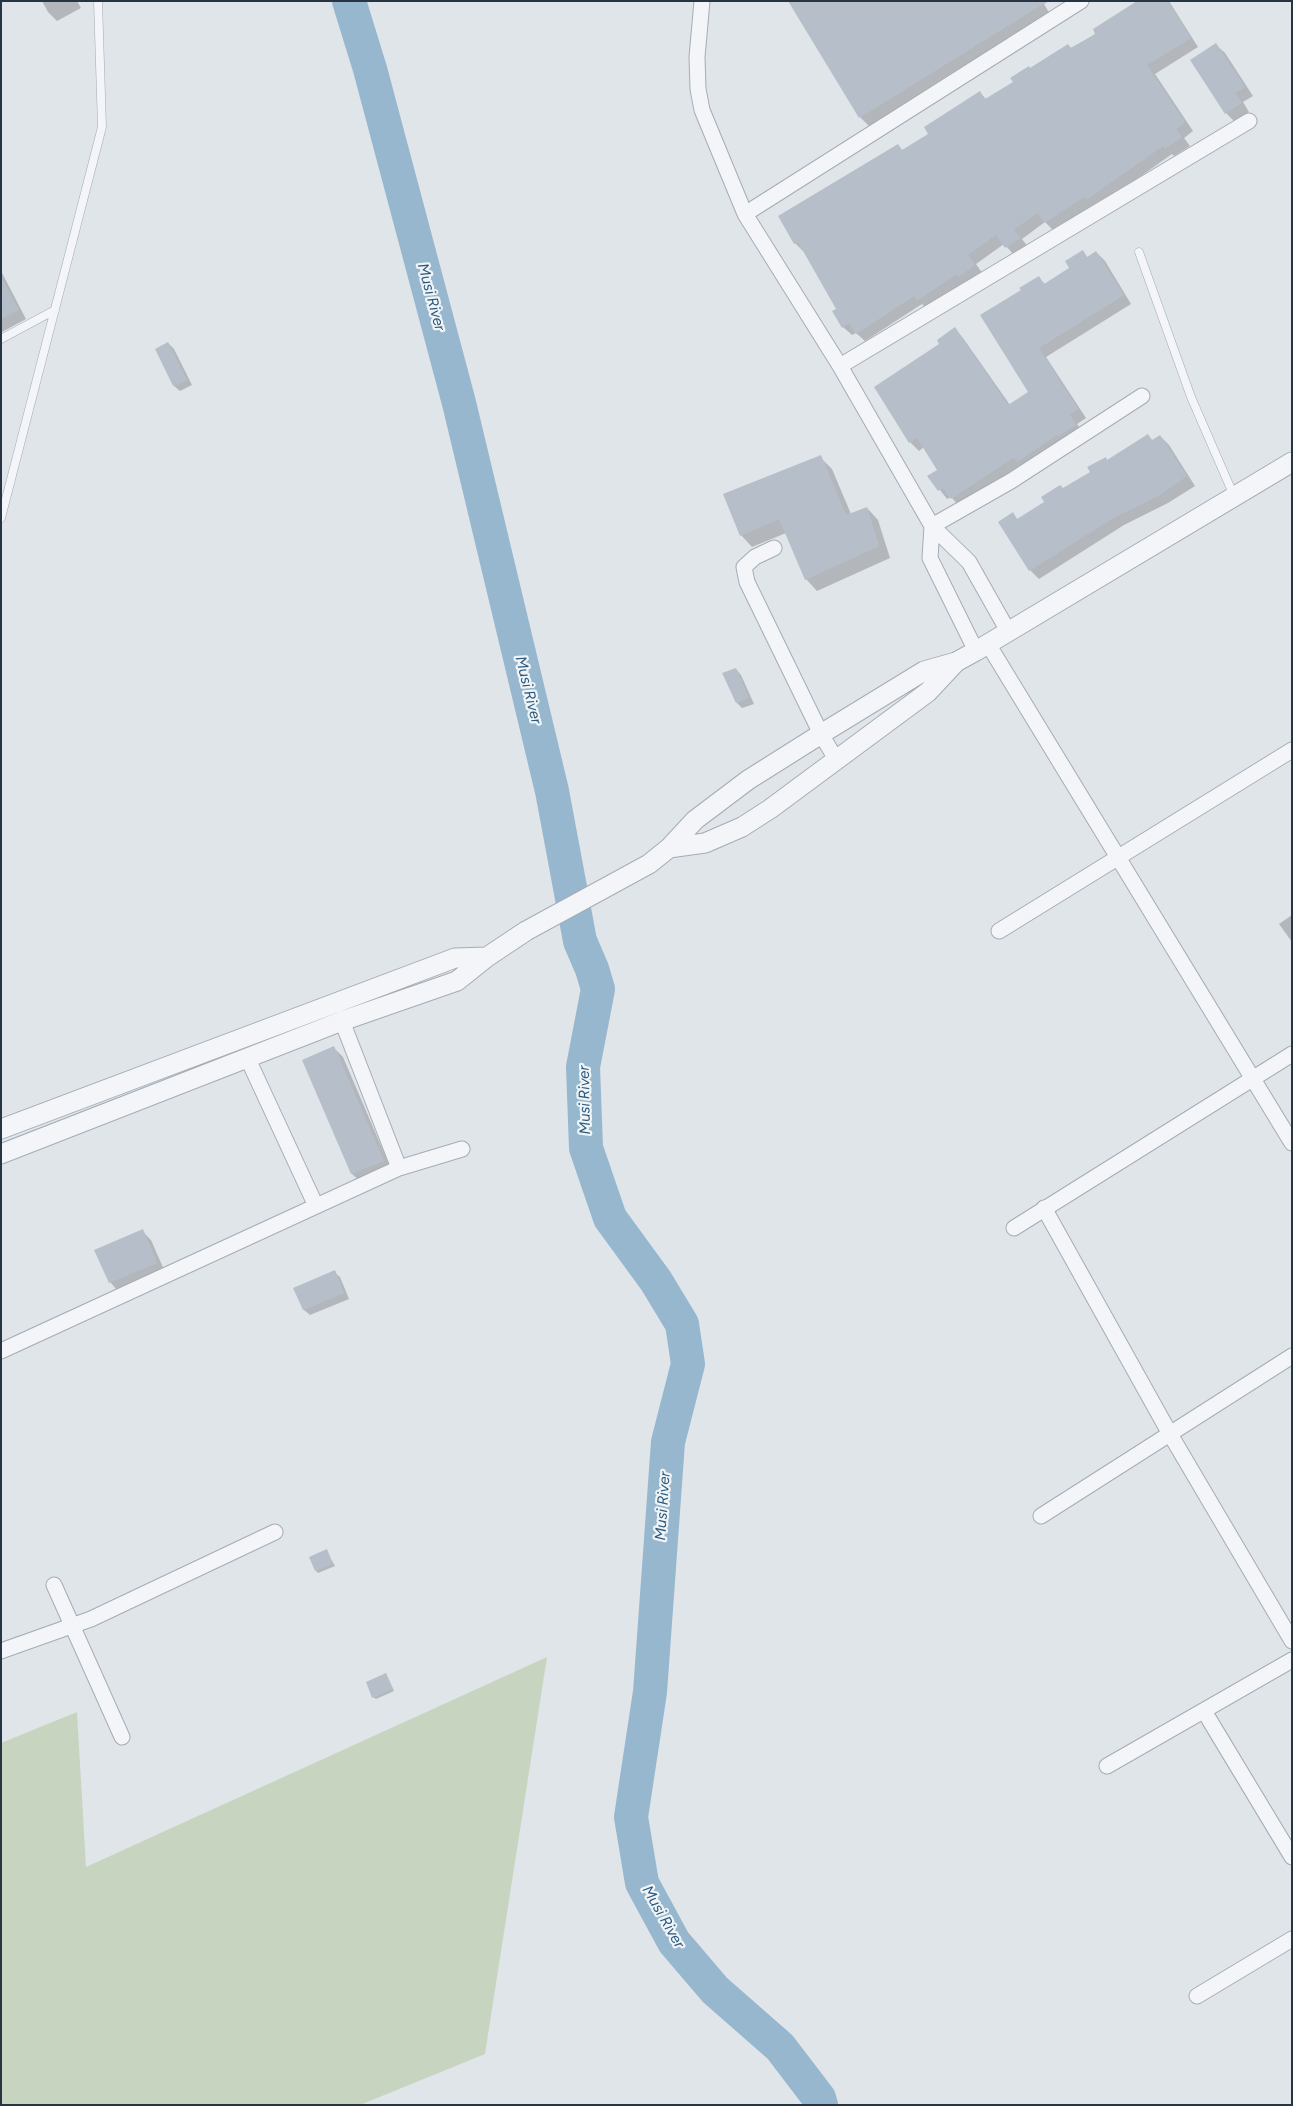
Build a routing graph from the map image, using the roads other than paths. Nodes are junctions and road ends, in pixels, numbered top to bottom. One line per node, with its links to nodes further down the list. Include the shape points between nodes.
1 (98, 1): 7 (lane, via 102,127)
2 (1081, 1): 5 (street)
3 (705, 3): 5 (street, via 697,57 698,89 702,110)
4 (1249, 121): 9 (street)
5 (745, 214): 9 (street)
6 (1140, 252): 12 (lane, via 1191,397)
7 (55, 310): 8 (lane); 13 (lane)
8 (1, 340)
9 (840, 366): 14 (street)
10 (1142, 396): 14 (street, via 1011,481)
11 (1292, 462): 12 (street)
12 (1234, 496): 16 (street)
13 (1, 518)
14 (932, 526): 16 (street, via 969,562); 17 (street, via 930,558)
15 (774, 548): 19 (street, via 755,557 744,567 748,582)
16 (1008, 631): 17 (street)
17 (982, 647): 18 (street); 23 (street)
18 (956, 662): 19 (street, via 924,671); 21 (street, via 928,692)
19 (821, 734): 21 (street); 22 (street, via 695,820)
20 (1292, 750): 23 (street)
21 (838, 761): 22 (street, via 742,827 706,843)
22 (669, 848): 25 (street, via 649,864 526,931)
23 (1118, 857): 24 (street); 30 (street)
24 (999, 931)
25 (487, 957): 26 (street, via 457,981); 29 (street, via 455,958)
26 (342, 1021): 28 (street); 38 (street)
27 (1292, 1054): 30 (street)
28 (247, 1057): 31 (street); 39 (street)
29 (142, 1077): 31 (street); 32 (street)
30 (1252, 1078): 35 (street); 40 (street)
31 (146, 1097): 33 (street)
32 (72, 1103): 33 (street); 34 (street)
33 (79, 1123): 37 (street)
34 (1, 1129)
35 (1292, 1143)
36 (462, 1149): 38 (street)
37 (1, 1154)
38 (399, 1168): 39 (street)
39 (316, 1206): 42 (street)
40 (1044, 1208): 41 (street); 44 (street)
41 (1014, 1228)
42 (1, 1351)
43 (1292, 1356): 44 (street)
44 (1170, 1434): 45 (street); 49 (street)
45 (1041, 1516)
46 (275, 1532): 48 (street, via 91,1619)
47 (54, 1585): 48 (street)
48 (71, 1625): 50 (street); 53 (street)
49 (1292, 1641)
50 (1, 1650)
51 (1292, 1660): 52 (street)
52 (1204, 1711): 54 (street); 55 (street)
53 (122, 1737)
54 (1107, 1766)
55 (1292, 1857)
56 (1292, 1939): 57 (street)
57 (1196, 1996)

